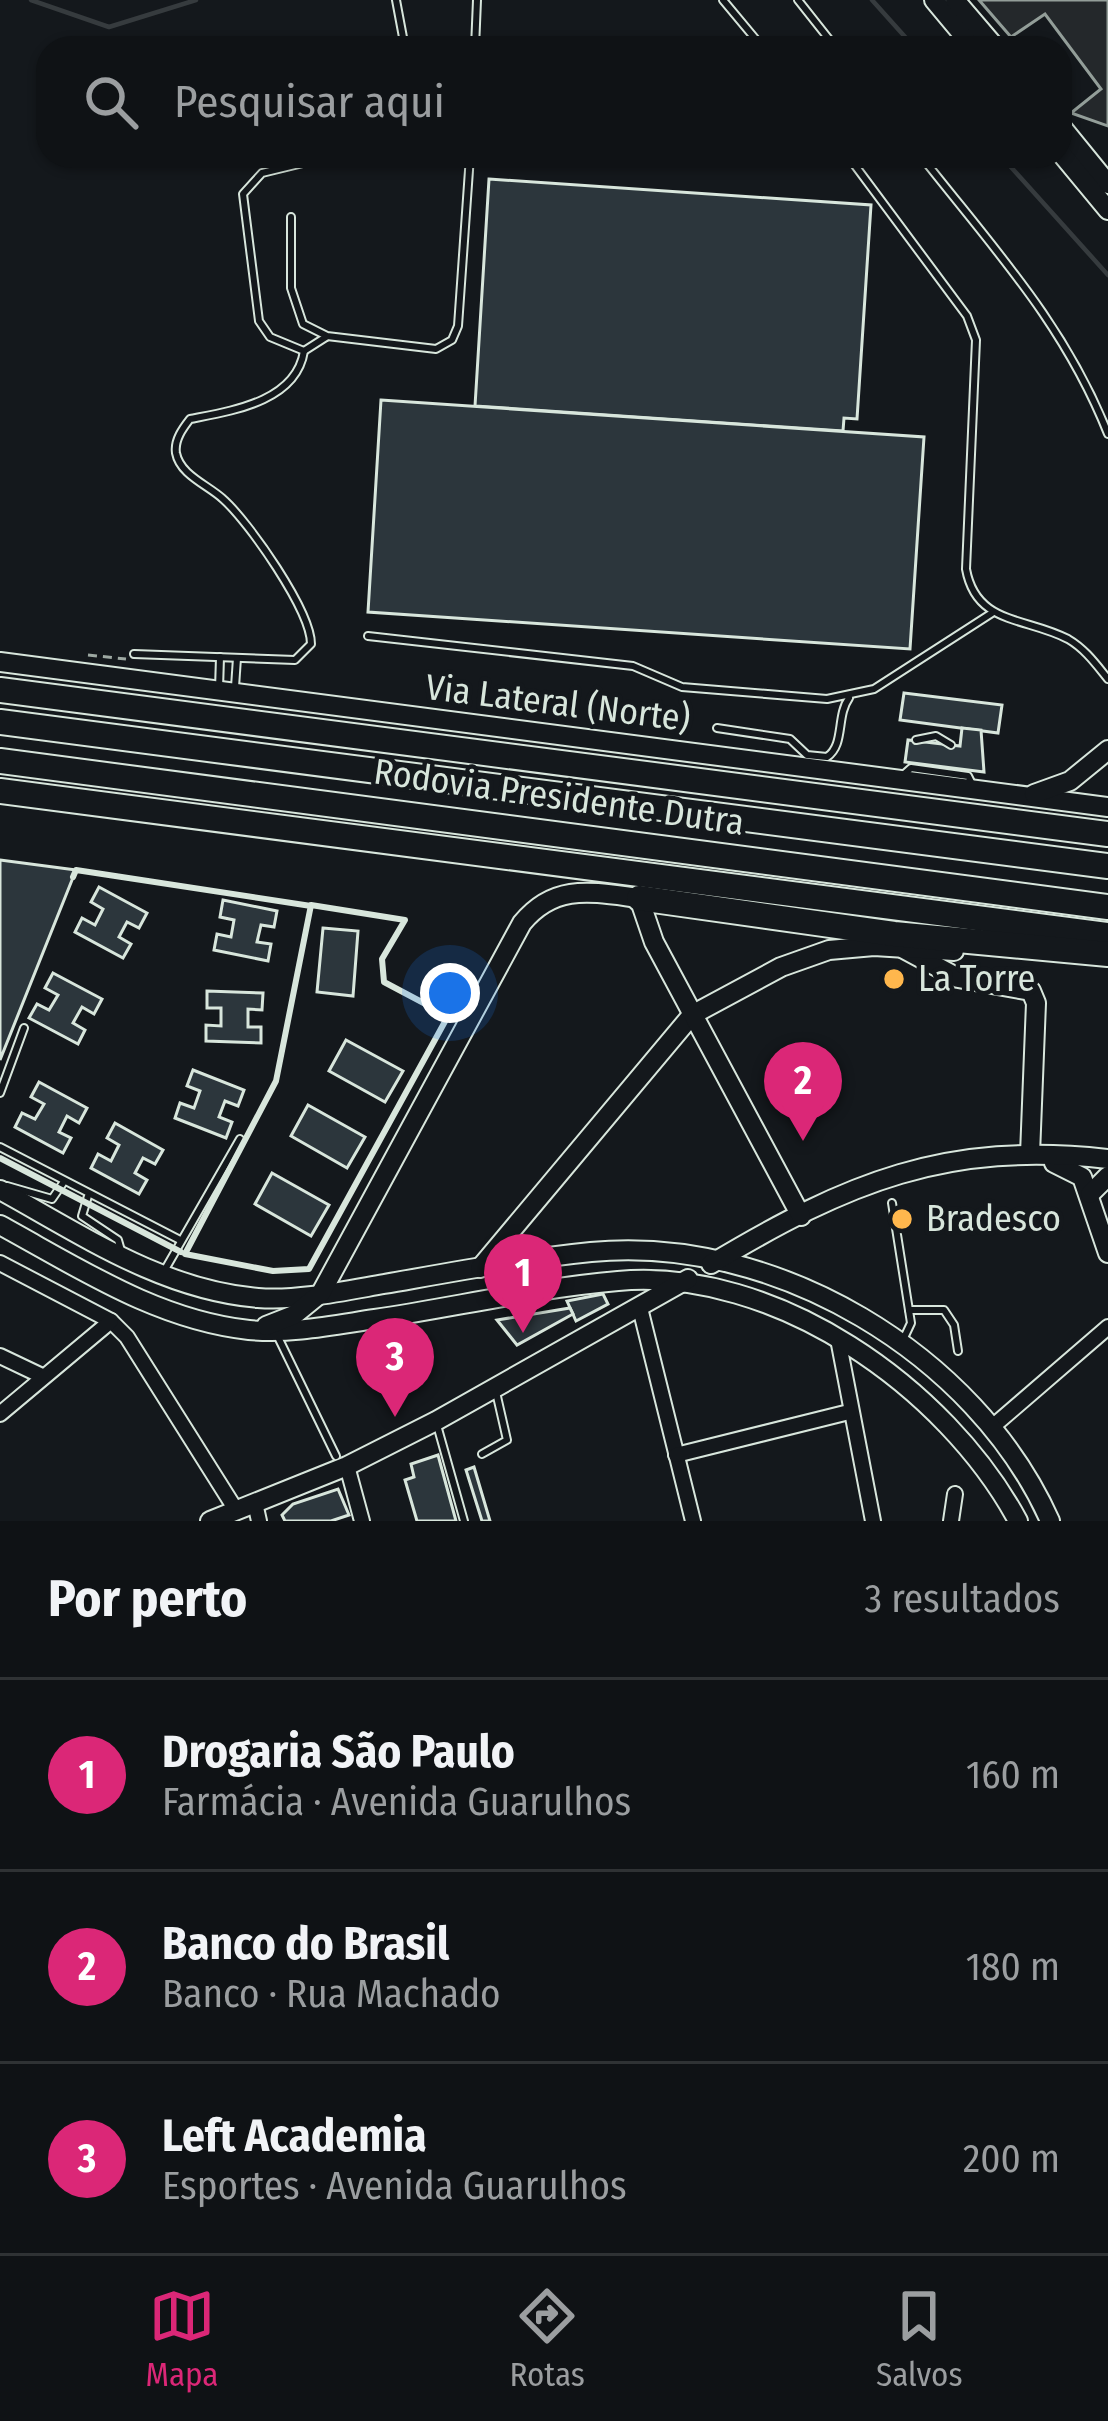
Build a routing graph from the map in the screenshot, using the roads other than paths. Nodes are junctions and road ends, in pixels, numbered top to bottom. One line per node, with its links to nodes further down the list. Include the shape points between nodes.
1 (396, 0): 7 (lane)
2 (477, 0): 8 (lane)
3 (722, 0): 9 (lane)
4 (798, 0): 10 (lane)
5 (934, 0): 11 (main road)
6 (955, 0): 12 (main road)
7 (402, 36)
8 (476, 36)
9 (753, 36)
10 (826, 36)
11 (964, 36)
12 (985, 36)
13 (1072, 144): 19 (main road)
14 (1072, 164): 19 (main road)
15 (283, 168): 22 (lane, via 262,173 242,194 259,321 270,337)
16 (469, 168): 21 (lane, via 452,340 429,350)
17 (857, 168): 24 (lane, via 971,325 977,350 966,569 974,596)
18 (930, 168): 23 (lane, via 1060,332)
19 (1107, 199)
20 (291, 217): 21 (lane, via 296,308 303,324)
21 (327, 336): 22 (lane)
22 (304, 351): 28 (lane, via 297,371 273,394 190,418 180,432 176,453 186,472 226,501 302,609 312,636 295,660)
23 (1108, 434)
24 (992, 614): 30 (lane, via 1072,642); 33 (lane)
25 (368, 636): 33 (lane, via 633,666 682,688)
26 (134, 654): 27 (lane)
27 (220, 658): 28 (lane); 32 (lane)
28 (237, 658): 32 (lane)
29 (0, 662): 32 (main road, Via Lateral (Norte))
30 (1108, 679)
31 (0, 690): 46 (highway, Rodovia Presidente Dutra)
32 (226, 690): 43 (main road, Via Lateral (Norte))
33 (849, 698): 35 (lane, via 827,757 810,757 790,739)
34 (0, 722): 50 (highway, Rodovia Presidente Dutra)
35 (717, 728)
36 (916, 740): 37 (lane, via 936,736)
37 (951, 745)
38 (1108, 750): 45 (main road, via 1070,781)
39 (0, 761): 42 (highway, Rodovia Presidente Dutra)
40 (960, 769): 43 (lane)
41 (0, 774): 42 (highway, via 92,782)
42 (113, 776): 52 (highway, Rodovia Presidente Dutra)
43 (971, 784): 45 (main road, Via Lateral (Norte))
44 (0, 791): 53 (highway, Rodovia Presidente Dutra)
45 (1017, 796): 47 (main road, Via Lateral (Norte))
46 (855, 799): 48 (highway, Rodovia Presidente Dutra); 49 (highway, via 910,822)
47 (1108, 807)
48 (1108, 834)
49 (1108, 853)
50 (1108, 866)
51 (639, 898): 55 (highway); 57 (main road); 74 (main road, via 572,891 535,908)
52 (1108, 907)
53 (1108, 935)
54 (900, 947): 56 (main road); 57 (main road, via 850,946 805,957); 63 (main road, via 958,978 1031,991)
55 (1108, 954)
56 (1108, 966)
57 (692, 1015): 71 (main road); 80 (main road)
58 (25, 1028): 59 (lane)
59 (0, 1093)
60 (240, 1139): 73 (lane)
61 (0, 1147): 66 (lane)
62 (1009, 1154): 63 (main road); 68 (main road, via 1072,1168); 71 (main road, via 916,1166)
63 (1030, 1154): 64 (main road)
64 (1108, 1159)
65 (1108, 1176): 68 (main road)
66 (63, 1183): 67 (lane, via 52,1199 23,1187); 69 (lane)
67 (0, 1189): 77 (main road)
68 (1090, 1194): 75 (main road)
69 (88, 1196): 73 (lane); 77 (lane, via 82,1216 118,1240)
70 (892, 1203): 89 (lane)
71 (801, 1216): 78 (main road)
72 (0, 1225): 93 (main road, via 161,1309)
73 (180, 1240): 81 (lane)
74 (340, 1253): 83 (main road); 85 (main road)
75 (1108, 1253)
76 (558, 1256): 78 (main road, via 646,1251); 80 (main road); 84 (main road, via 581,1271)
77 (122, 1258): 81 (main road)
78 (729, 1258): 82 (main road); 86 (main road); 87 (main road)
79 (0, 1263): 91 (street)
80 (480, 1268): 83 (main road)
81 (161, 1276): 85 (main road, via 263,1299)
82 (683, 1282): 84 (main road); 86 (main road); 88 (main road)
83 (365, 1287): 85 (main road)
84 (574, 1288): 94 (main road)
85 (321, 1294): 93 (main road, via 293,1315)
86 (731, 1295): 90 (main road)
87 (835, 1305): 90 (main road, via 812,1306); 96 (main road)
88 (640, 1309): 102 (main road); 108 (street)
89 (909, 1310): 96 (lane, via 910,1331); 97 (lane, via 944,1310)
90 (797, 1320): 95 (main road)
91 (111, 1321): 101 (street); 111 (street)
92 (1108, 1327): 106 (street)
93 (249, 1330): 94 (main road)
94 (276, 1332): 109 (lane)
95 (838, 1339): 98 (main road); 100 (street)
96 (900, 1342): 106 (main road)
97 (958, 1351)
98 (866, 1352): 100 (street); 118 (main road, via 964,1442)
99 (0, 1356): 101 (street)
100 (847, 1373): 103 (street)
101 (42, 1376): 104 (street)
102 (495, 1389): 105 (main road); 107 (lane, via 507,1440)
103 (849, 1412): 108 (street); 116 (street)
104 (0, 1414)
105 (436, 1421): 109 (main road); 114 (lane)
106 (992, 1428): 119 (main road)
107 (482, 1454)
108 (676, 1455): 115 (street)
109 (341, 1461): 111 (main road); 113 (street)
110 (956, 1494): 117 (street)
111 (250, 1511): 112 (main road)
112 (210, 1521)
113 (362, 1521)
114 (464, 1521)
115 (693, 1521)
116 (873, 1521)
117 (951, 1521)
118 (1018, 1521)
119 (1050, 1521)

